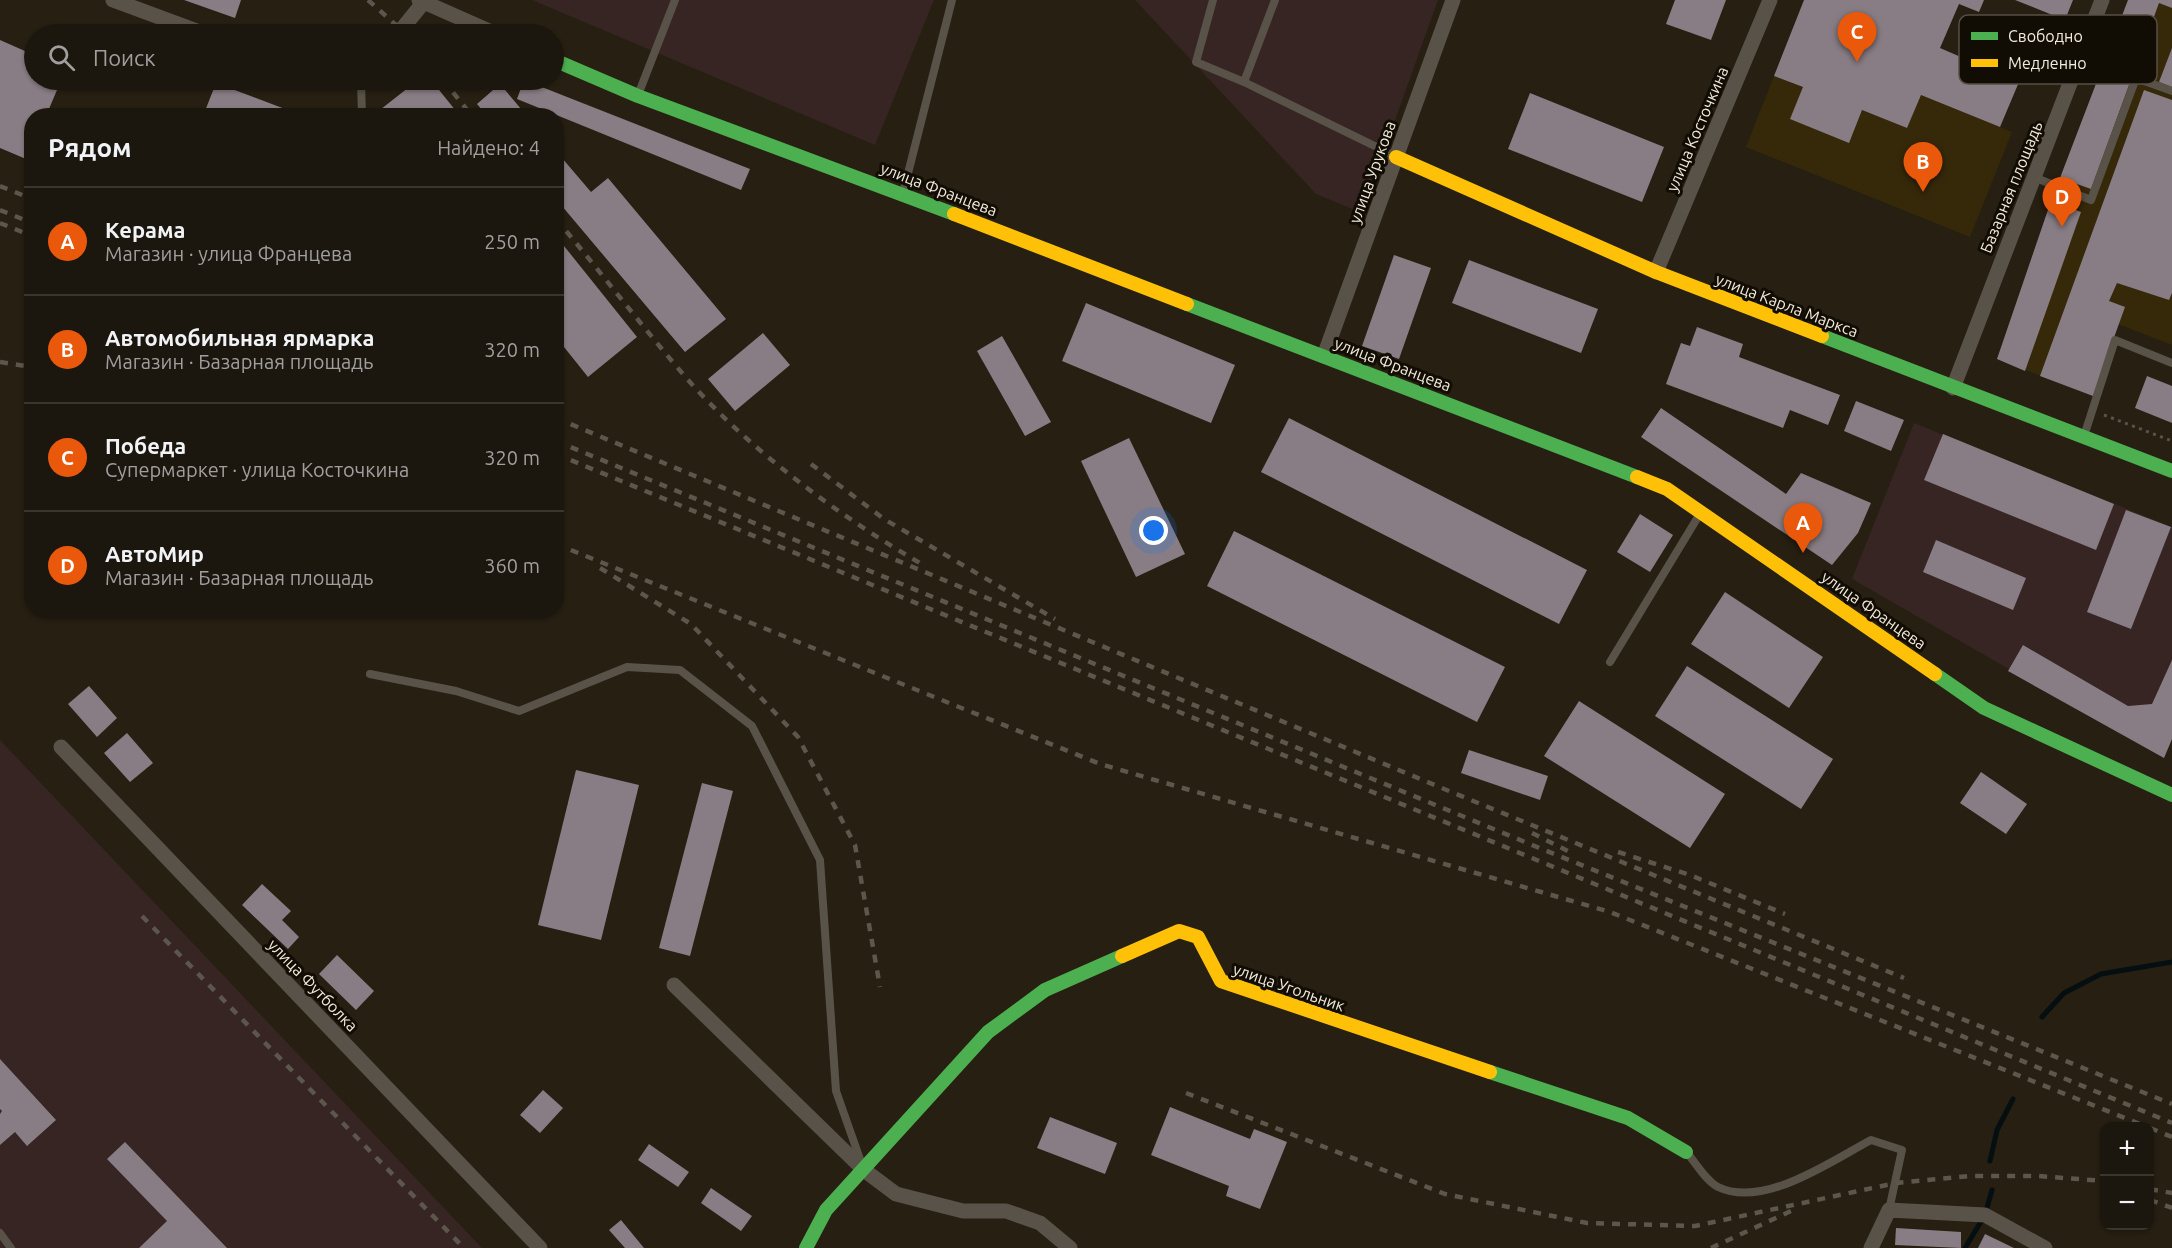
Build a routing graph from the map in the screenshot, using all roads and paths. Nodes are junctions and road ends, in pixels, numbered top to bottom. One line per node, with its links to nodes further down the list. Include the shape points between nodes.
1 (113, 0): 11 (street)
2 (675, 0): 21 (lane)
3 (952, 0): 25 (lane)
4 (1214, 0): 15 (lane, via 1196,62)
5 (1275, 0): 15 (lane)
6 (1453, 0): 23 (street, улица Урукова)
7 (1770, 0): 26 (street, улица Косточкина)
8 (2102, 0): 10 (street, Базарная площадь)
9 (421, 1): 12 (street); 13 (street)
10 (2096, 15)
11 (178, 24)
12 (405, 24)
13 (473, 24)
14 (564, 64): 21 (street, улица Францева)
15 (1244, 82): 23 (lane)
16 (2071, 84): 24 (street, Базарная площадь)
17 (2134, 84): 24 (lane, via 2091,200)
18 (2151, 84): 20 (lane)
19 (361, 90): 22 (lane)
20 (2172, 92)
21 (638, 96): 25 (street, улица Францева)
22 (362, 108)
23 (1396, 157): 26 (street, улица Карла Маркса); 27 (street, улица Урукова)
24 (2036, 178): 29 (street, Базарная площадь)
25 (903, 194): 27 (street, улица Францева)
26 (1656, 272): 29 (street, улица Карла Маркса)
27 (1324, 356): 34 (street, улица Францева, via 1667,489)
28 (2172, 363): 30 (lane, via 2115,340)
29 (1953, 388): 31 (street, улица Карла Маркса)
30 (2092, 410): 31 (lane); 32 (path)
31 (2083, 437): 33 (street, улица Карла Маркса)
32 (2172, 441)
33 (2172, 471)
34 (1701, 512): 35 (lane); 38 (street, улица Францева, via 1984,708)
35 (1610, 662)
36 (370, 674): 41 (lane, via 456,691 519,711 627,667 680,670 752,726 820,860 836,1090)
37 (61, 747): 45 (street, улица Футболка)
38 (2172, 795)
39 (674, 985): 41 (street)
40 (1686, 1152): 41 (street, улица Угольник, via 1628,1118 1221,981 1198,937 1179,931 1045,990 988,1032); 42 (lane, via 1716,1185 1736,1193 1777,1189 1871,1140 1902,1150)
41 (864, 1170): 46 (street, улица Угольник, via 826,1210); 47 (street, via 896,1194 963,1211 1006,1211 1040,1222)
42 (1889, 1210): 48 (street); 49 (street, via 1984,1215)
43 (0, 1233): 44 (lane)
44 (11, 1248)
45 (540, 1248)
46 (806, 1248)
47 (1070, 1248)
48 (1871, 1248)
49 (2045, 1248)

